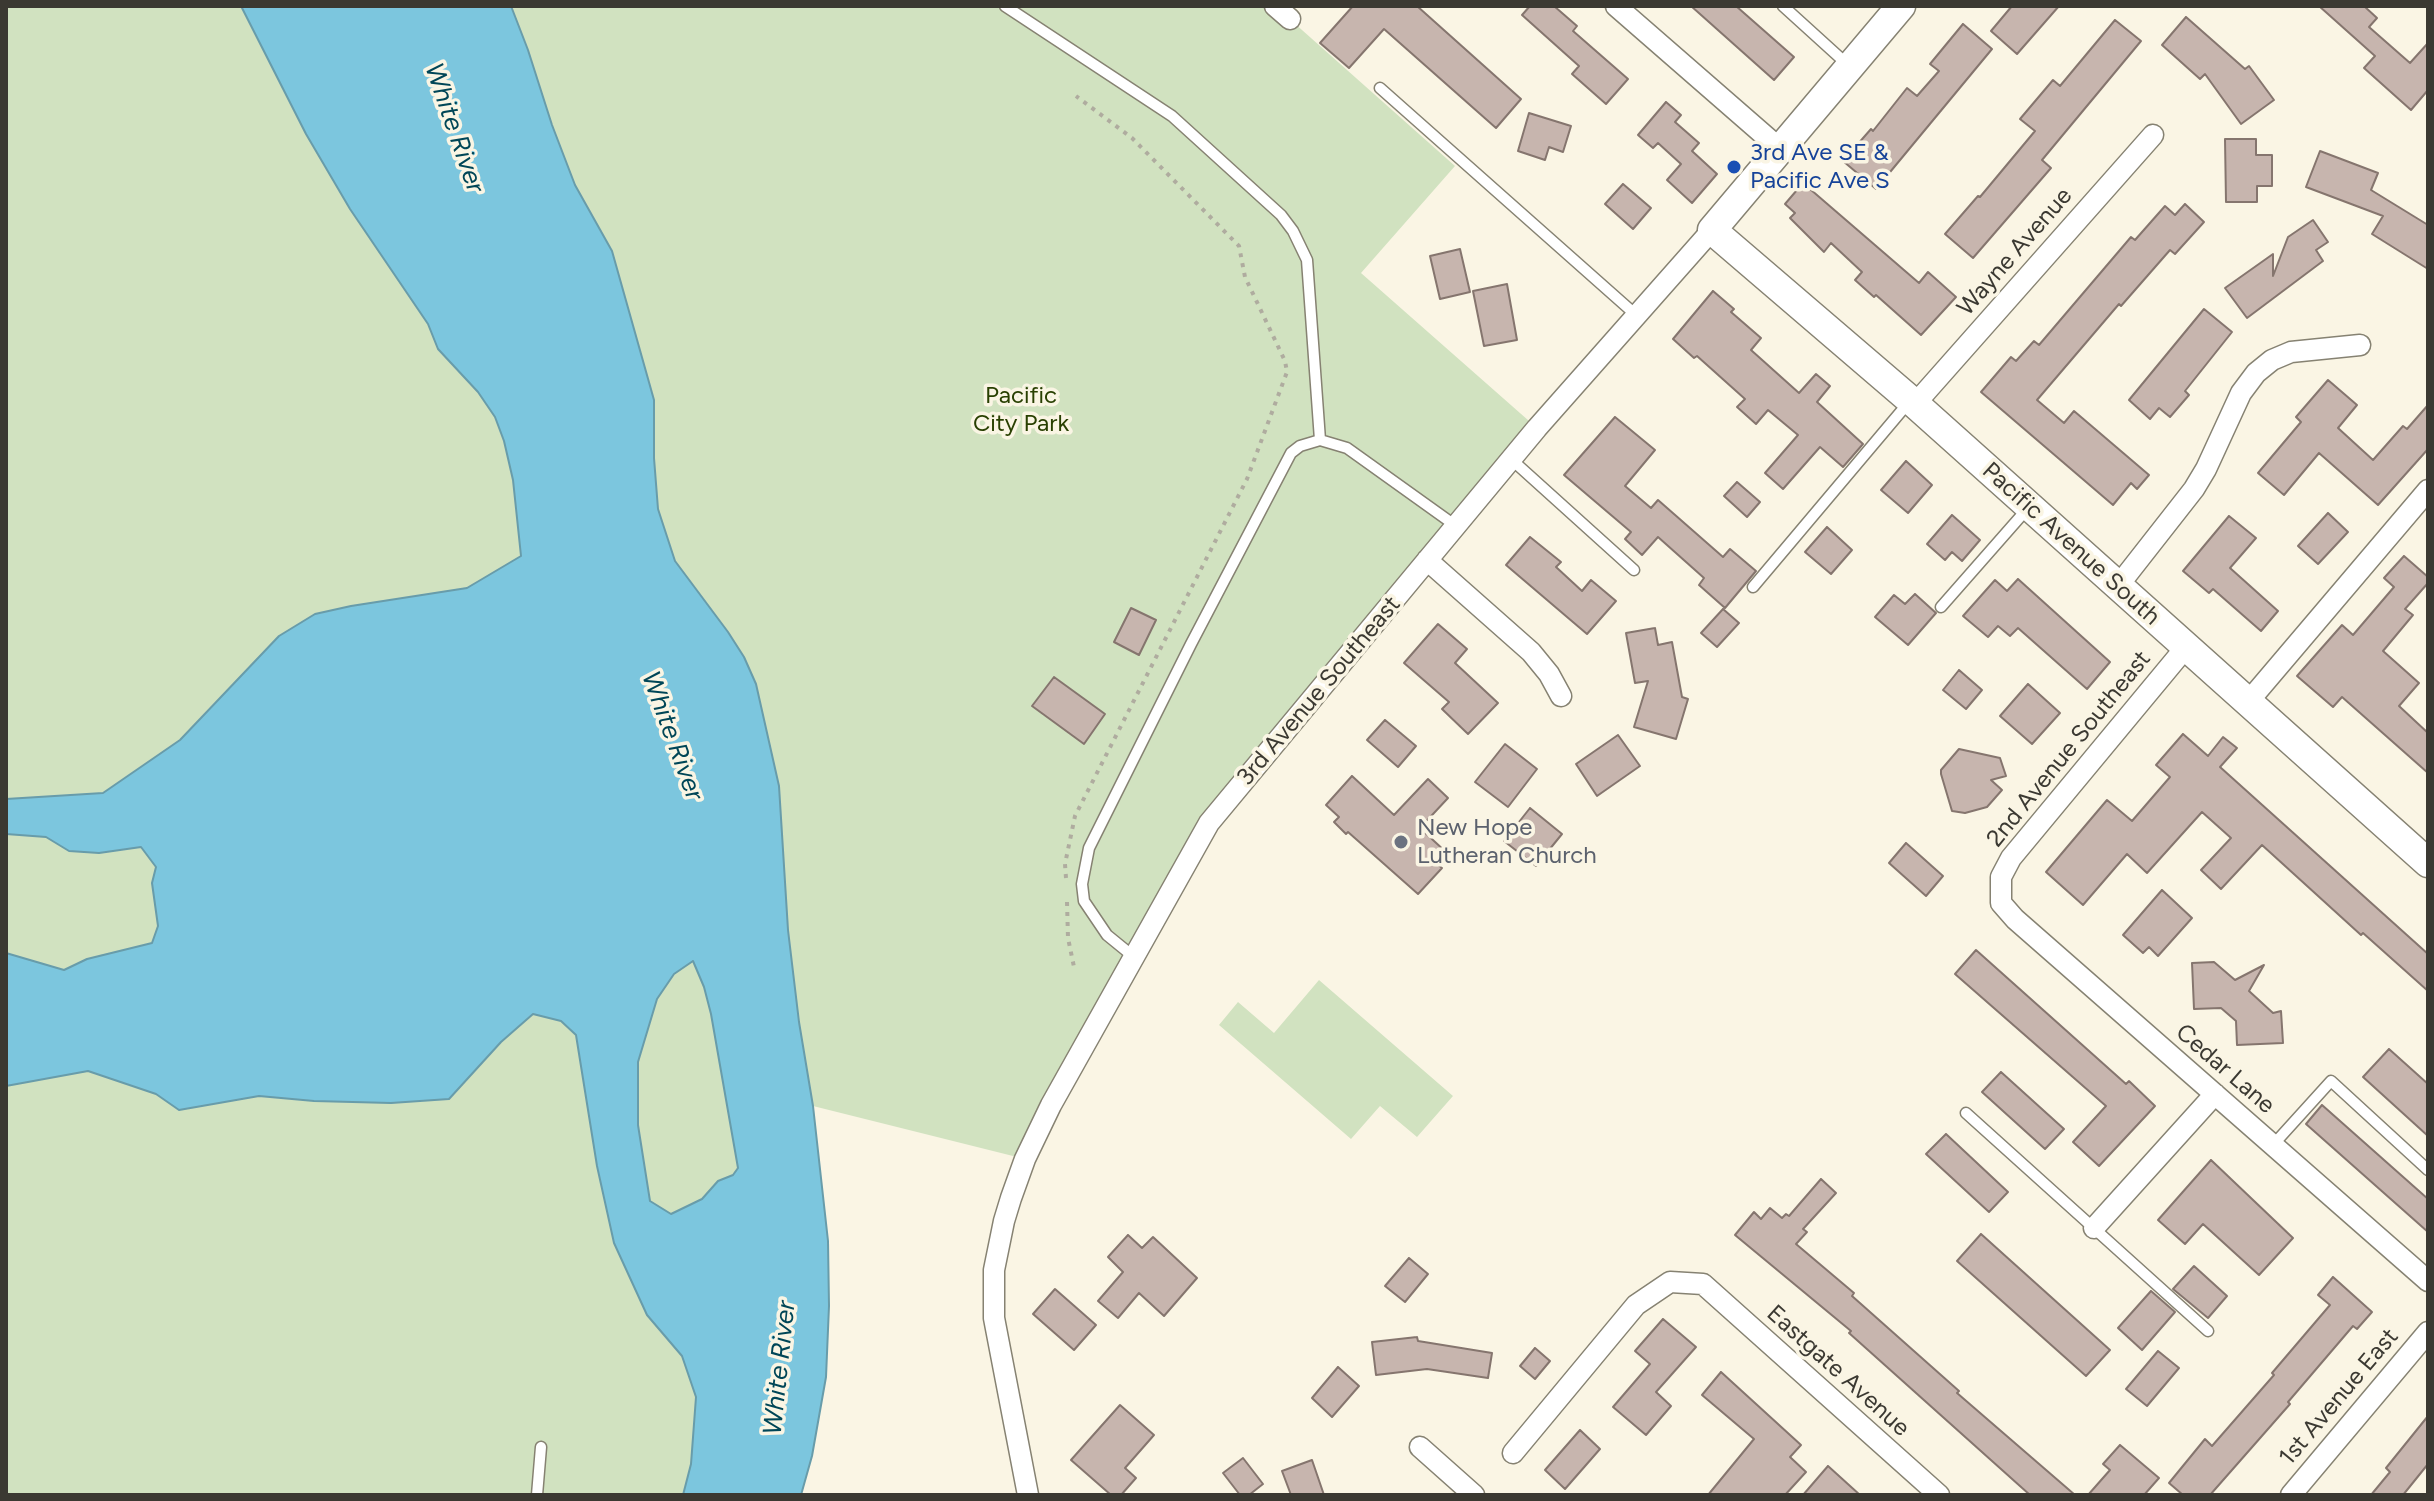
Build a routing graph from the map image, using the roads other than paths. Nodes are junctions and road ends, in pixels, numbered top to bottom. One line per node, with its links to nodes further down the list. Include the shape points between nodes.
1 (1005, 6): 13 (lane, via 1172,116 1293,231 1307,260)
2 (1616, 6): 8 (street)
3 (1783, 6): 5 (lane)
4 (1901, 6): 5 (street, 3rd Avenue Southeast)
5 (1849, 66): 8 (street, 3rd Avenue Southeast)
6 (1380, 88): 10 (lane)
7 (2153, 135): 12 (street, Wayne Avenue)
8 (1779, 148): 9 (street, 3rd Avenue Southeast)
9 (1712, 230): 10 (street, 3rd Avenue Southeast); 12 (street, Pacific Avenue South)
10 (1636, 315): 14 (street, 3rd Avenue Southeast)
11 (2360, 345): 20 (street, via 2291,352 2256,373 2194,489)
12 (1913, 402): 16 (street, Pacific Avenue South); 21 (lane)
13 (1320, 440): 17 (lane, via 1360,455); 28 (lane, via 1291,453 1274,482 1089,848 1084,901 1107,935)
14 (1511, 459): 17 (street, 3rd Avenue Southeast); 19 (lane)
15 (2428, 490): 25 (street)
16 (2029, 507): 20 (street, Pacific Avenue South); 22 (lane)
17 (1456, 526): 18 (street, 3rd Avenue Southeast)
18 (1427, 560): 24 (street, via 1531,652); 28 (street, 3rd Avenue Southeast, via 1209,823)
19 (1634, 570)
20 (2118, 586): 23 (street, Pacific Avenue South)
21 (1753, 587)
22 (1941, 607)
23 (2186, 647): 25 (street, Pacific Avenue South); 27 (street, 2nd Avenue Southeast, via 2011,858)
24 (1561, 696)
25 (2248, 702): 26 (street, Pacific Avenue South)
26 (2428, 863)
27 (1999, 888): 29 (street, Cedar Lane, via 2001,903 2015,919)
28 (1134, 957): 41 (street, 3rd Avenue Southeast, via 1025,1159 998,1247 994,1318)
29 (2215, 1094): 31 (street, Cedar Lane); 33 (street)
30 (1966, 1113): 33 (lane)
31 (2273, 1145): 32 (lane, via 2331,1081); 34 (street, Cedar Lane)
32 (2428, 1170)
33 (2094, 1228): 35 (lane)
34 (2428, 1281)
35 (2208, 1331)
36 (2428, 1332): 44 (street, 1st Avenue East)
37 (541, 1447): 40 (lane)
38 (1420, 1447): 42 (street)
39 (1513, 1453): 43 (street, Eastgate Avenue, via 1636,1305 1670,1282 1703,1284)
40 (537, 1495)
41 (1028, 1495)
42 (1474, 1495)
43 (1939, 1495)
44 (2291, 1495)

